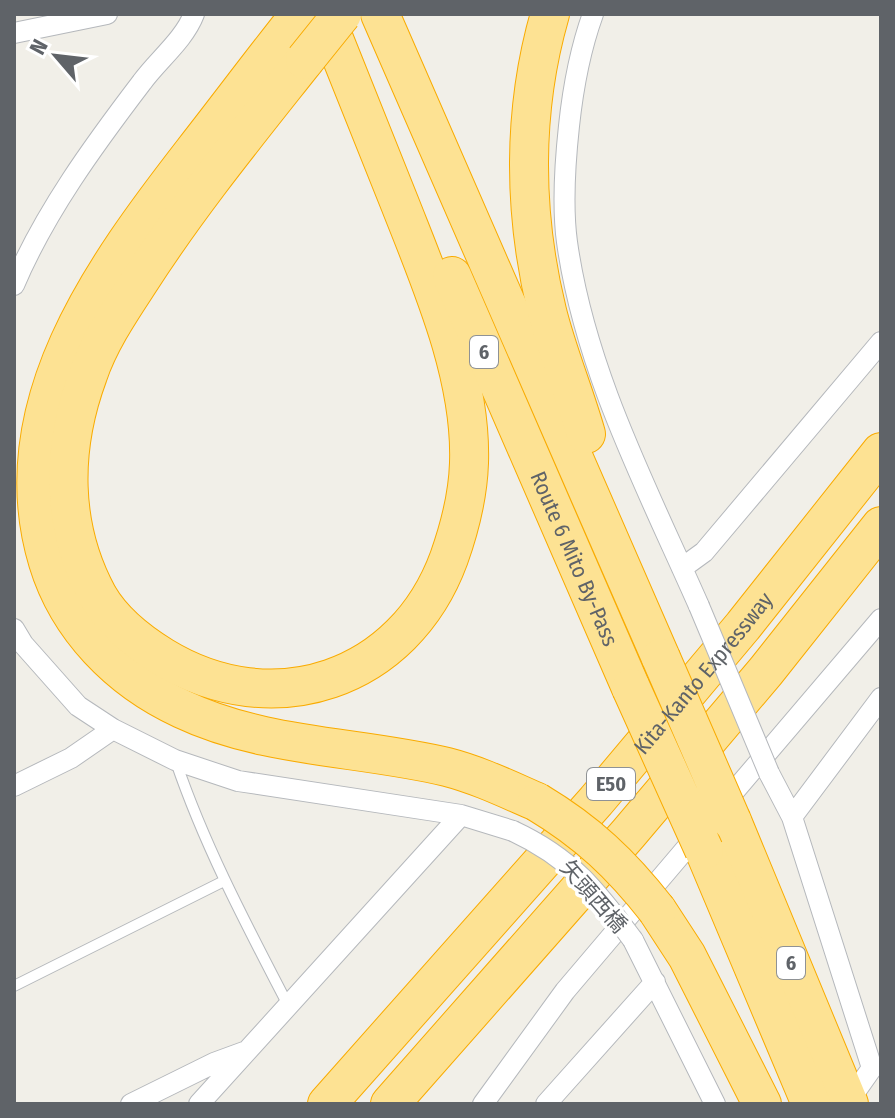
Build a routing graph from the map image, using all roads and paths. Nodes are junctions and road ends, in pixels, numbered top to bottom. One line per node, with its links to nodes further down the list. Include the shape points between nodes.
1 (107, 14): 8 (street)
2 (194, 14): 9 (street, via 75,177)
3 (342, 14): 7 (highway, bridge); 38 (highway, Route 6 Mito By-Pass / 6, bridge)
4 (380, 14): 14 (highway, Route 6 Mito By-Pass / 6)
5 (550, 14): 14 (highway, via 532,98 528,188 536,256 547,312)
6 (593, 14): 13 (street, via 571,104 567,240 599,374)
7 (305, 29): 7 (highway, via 121,311 88,372 67,471 69,515 82,560 100,599 125,630 184,669 261,690 330,680 383,652 409,628 429,601 450,556 469,462 461,389 435,295); 37 (highway, bridge, via 144,216 87,303 66,347 41,427 36,469 43,545 54,581 72,615 121,672 183,710 258,734 447,767 494,783 566,819 605,850 657,910 687,956)
8 (14, 33)
9 (14, 285)
10 (881, 342): 13 (street, via 704,552)
11 (881, 452): 32 (highway, Kita-Kanto Expressway / E50, via 596,801)
12 (881, 526): 33 (highway, Kita-Kanto Expressway / E50, via 638,822)
13 (682, 568): 22 (street, bridge)
14 (626, 580): 29 (highway, Route 6 Mito By-Pass / 6, bridge)
15 (881, 619): 34 (street, via 565,991)
16 (14, 629): 18 (street, 矢頭西橋, via 78,706)
17 (881, 698): 22 (street)
18 (113, 729): 19 (street, 矢頭西橋); 20 (street, via 71,758)
19 (175, 760): 21 (street, 矢頭西橋, via 238,781); 23 (lane)
20 (14, 786)
21 (461, 815): 24 (street, 矢頭西橋, bridge, via 513,831 561,857 603,900); 26 (street)
22 (792, 817): 28 (street)
23 (224, 881): 25 (lane); 26 (lane)
24 (655, 982): 35 (street); 36 (street, 矢頭西橋)
25 (14, 986)
26 (289, 1007): 27 (street)
27 (248, 1051): 30 (street); 31 (street)
28 (876, 1066): 29 (street)
29 (849, 1103)
30 (131, 1104)
31 (199, 1104)
32 (327, 1104)
33 (390, 1104)
34 (483, 1104)
35 (546, 1104)
36 (715, 1104)
37 (762, 1104)
38 (811, 1104)

